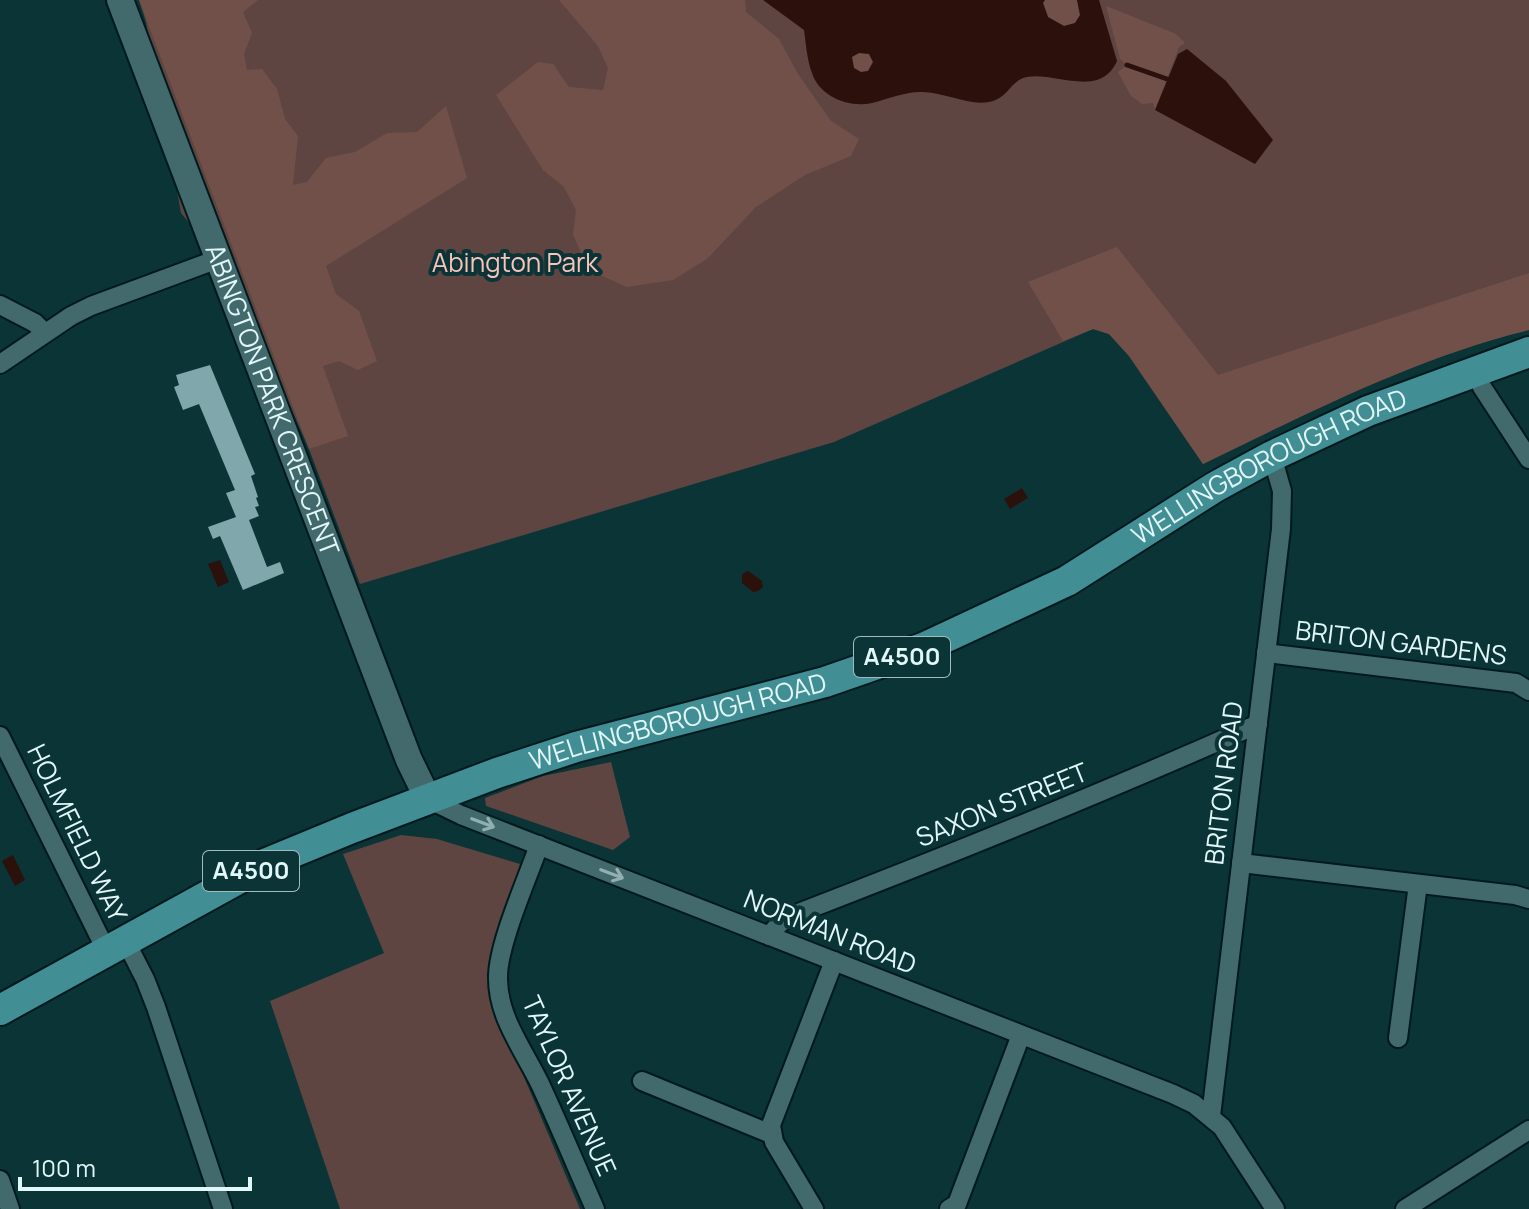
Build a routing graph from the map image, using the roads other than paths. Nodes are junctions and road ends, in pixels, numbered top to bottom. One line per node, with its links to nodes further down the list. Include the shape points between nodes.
1 (120, 0): 2 (street, ABINGTON PARK CRESCENT)
2 (218, 259): 4 (street, via 91,306); 14 (street, ABINGTON PARK CRESCENT)
3 (0, 305): 4 (street)
4 (45, 333): 6 (street)
5 (1529, 352): 7 (main road, WELLINGBOROUGH ROAD / A4500)
6 (0, 364)
7 (1475, 370): 8 (main road, WELLINGBOROUGH ROAD / A4500); 9 (street)
8 (1272, 456): 10 (street, BRITON ROAD, via 1283,507); 14 (main road, WELLINGBOROUGH ROAD / A4500, via 1067,581 923,648 825,682 576,747)
9 (1529, 459)
10 (1266, 653): 11 (street, BRITON GARDENS, via 1516,683); 12 (street, BRITON ROAD)
11 (1529, 691)
12 (1258, 724): 16 (street, BRITON ROAD); 19 (street, SAXON STREET, via 1020,827 796,914)
13 (0, 736): 20 (street, HOLMFIELD WAY)
14 (428, 799): 15 (street, NORMAN ROAD, one-way to 15); 20 (main road, WELLINGBOROUGH ROAD / A4500, via 267,863)
15 (539, 845): 19 (street, NORMAN ROAD, one-way to 19); 33 (street, TAYLOR AVENUE, via 500,959 500,1001)
16 (1241, 863): 17 (street); 26 (street, BRITON ROAD)
17 (1418, 884): 18 (street); 24 (street)
18 (1529, 899)
19 (769, 936): 21 (street, NORMAN ROAD)
20 (116, 947): 22 (main road, WELLINGBOROUGH ROAD / A4500); 32 (street, HOLMFIELD WAY, via 151,993)
21 (834, 961): 23 (street, NORMAN ROAD); 28 (street, via 773,1115)
22 (0, 1010)
23 (1021, 1035): 26 (street, NORMAN ROAD, via 1173,1094); 30 (street)
24 (1398, 1038)
25 (642, 1081): 28 (street)
26 (1211, 1116): 35 (street)
27 (1529, 1130): 36 (street)
28 (771, 1134): 34 (street)
29 (0, 1180): 31 (street)
30 (957, 1207)
31 (10, 1209)
32 (223, 1209)
33 (595, 1209)
34 (814, 1209)
35 (1275, 1209)
36 (1405, 1209)

